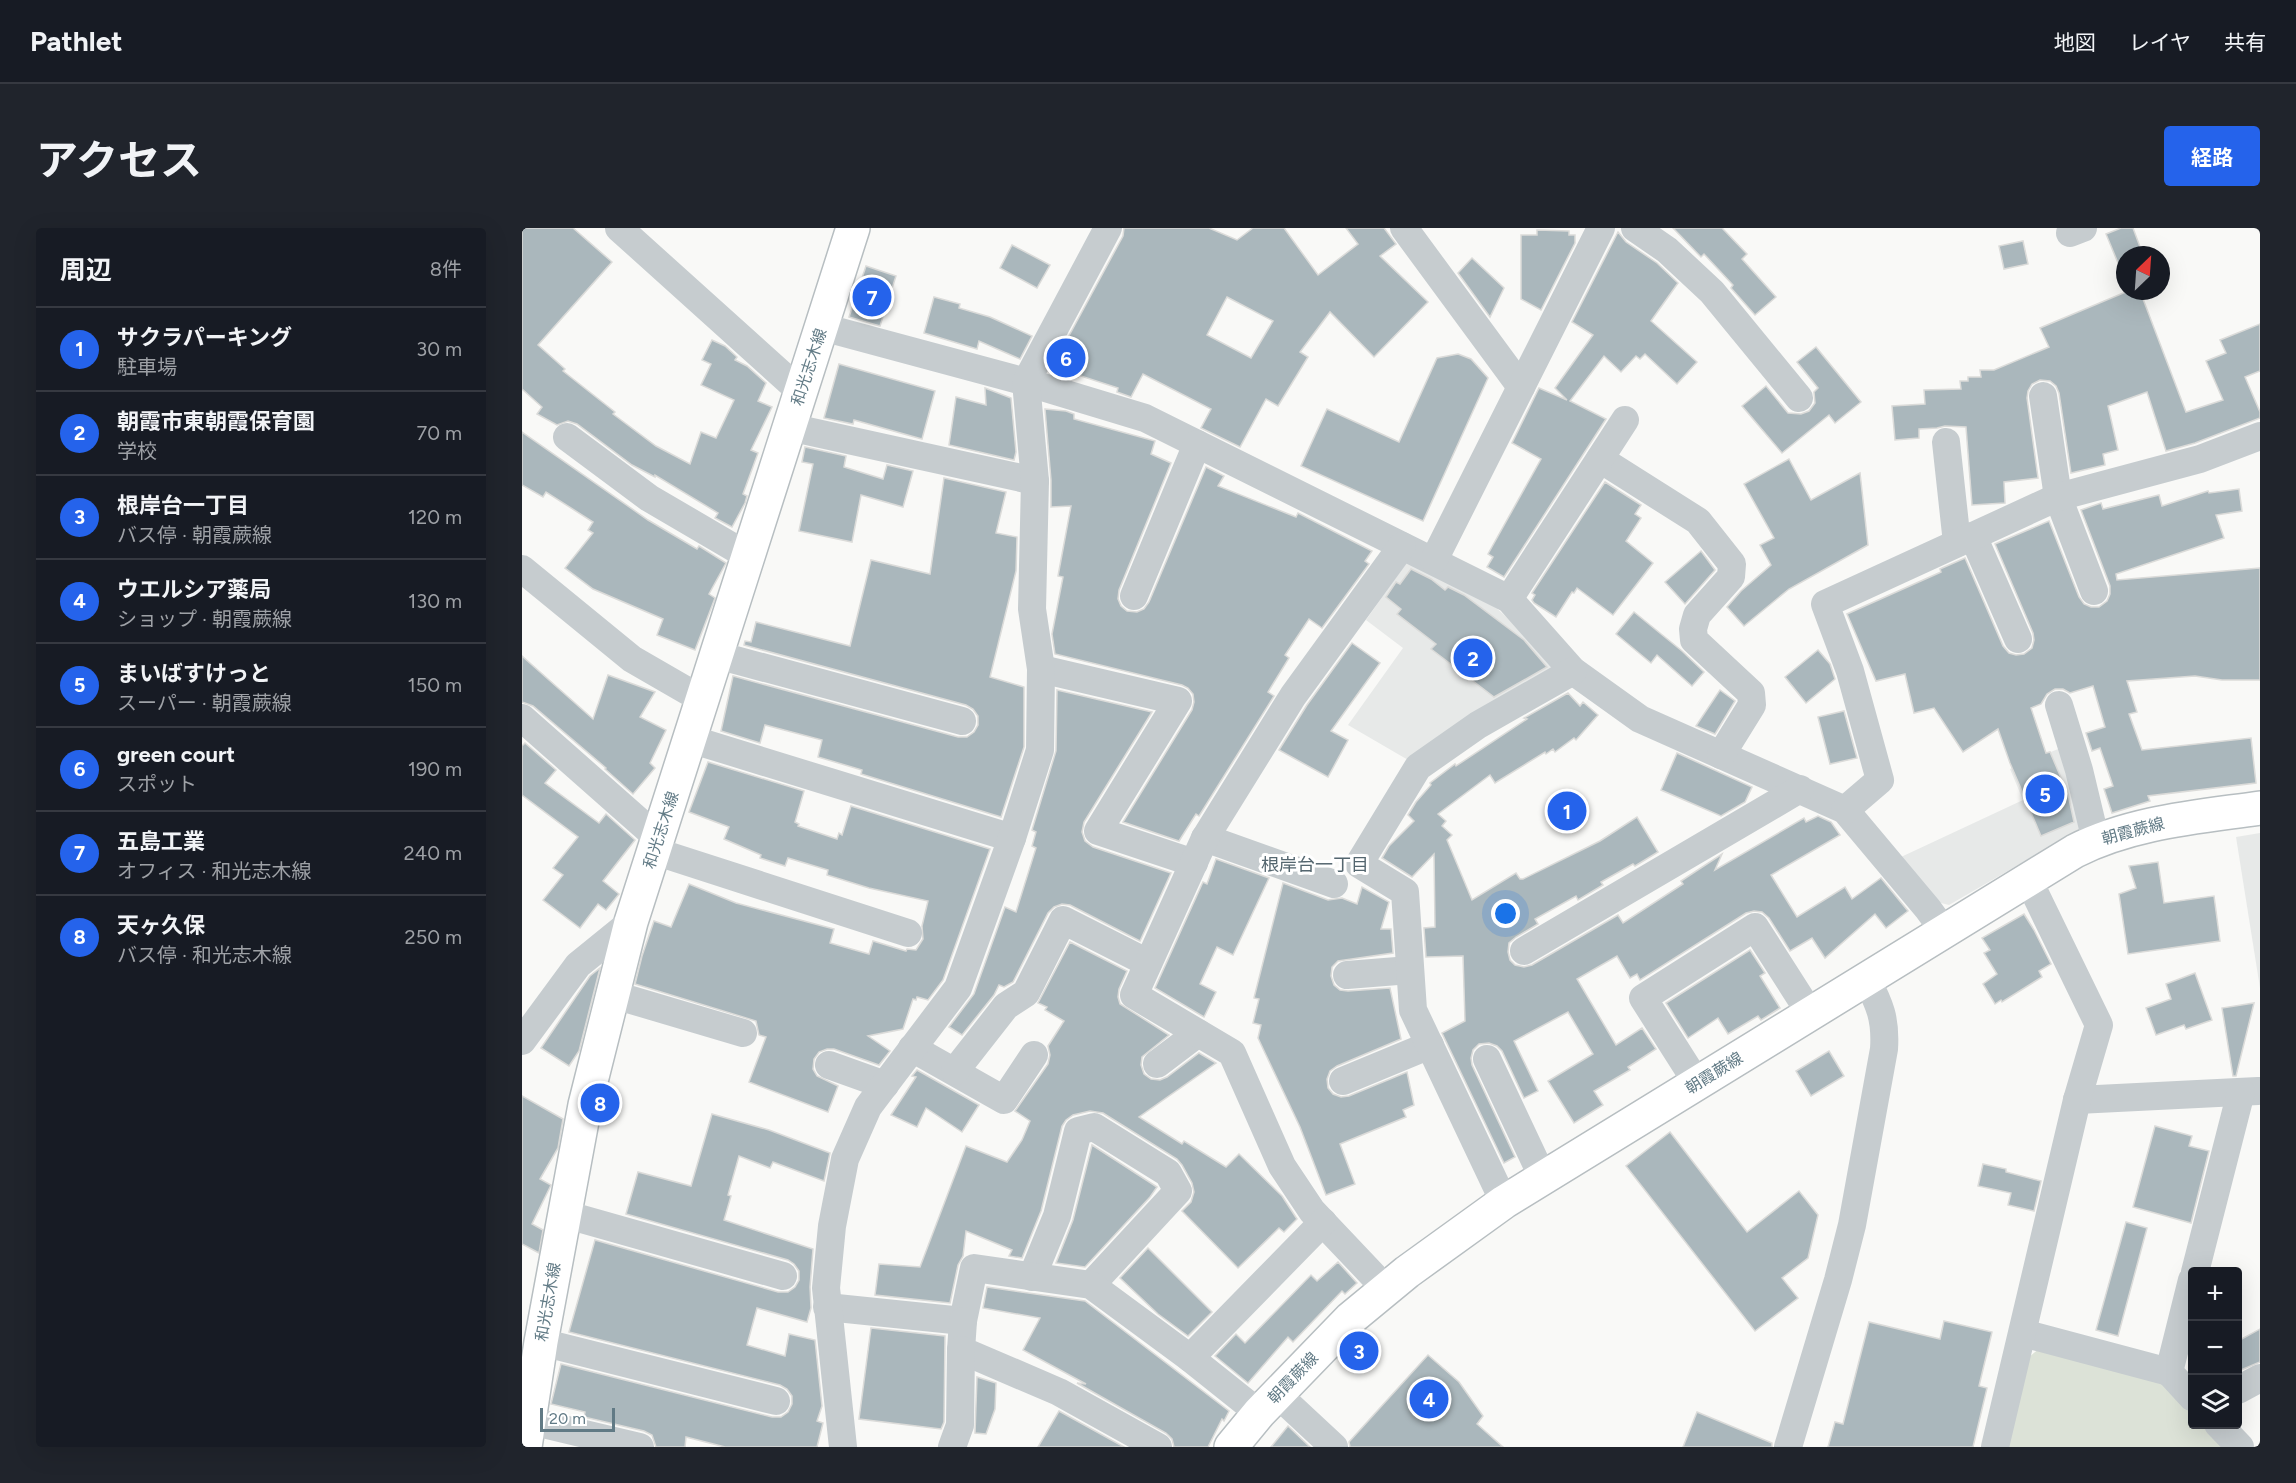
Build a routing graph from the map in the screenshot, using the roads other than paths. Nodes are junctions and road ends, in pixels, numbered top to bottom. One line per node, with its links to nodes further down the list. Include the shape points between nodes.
1 (620, 228): 10 (street)
2 (853, 228): 7 (main road, 和光志木線)
3 (1108, 228): 8 (street)
4 (1404, 228): 9 (street)
5 (1601, 228): 9 (street)
6 (1635, 228): 12 (street, via 1667,250 1712,292)
7 (822, 327): 8 (street); 10 (main road, 和光志木線)
8 (1026, 382): 18 (street, via 1145,418); 20 (street)
9 (1521, 387): 25 (street)
10 (801, 392): 14 (main road, 和光志木線)
11 (2043, 396): 21 (street)
12 (1799, 398)
13 (1625, 420): 19 (street)
14 (789, 427): 20 (street); 24 (main road, 和光志木線)
15 (2260, 436): 21 (street, via 2200,459)
16 (567, 437): 24 (street, via 649,498)
17 (1946, 442): 22 (street)
18 (1197, 444): 23 (street); 28 (street)
19 (1600, 459): 29 (street); 39 (street, via 1698,520 1732,564 1731,577 1698,615 1693,629 1694,640 1751,693 1752,705)
20 (1035, 481): 32 (street, via 1032,609)
21 (2058, 497): 22 (street); 27 (street)
22 (1965, 540): 30 (street); 42 (street, via 1825,604 1850,670 1880,780)
23 (1402, 546): 25 (street); 46 (street, via 1293,696)
24 (748, 556): 31 (main road, 和光志木線)
25 (1434, 560): 29 (street)
26 (522, 569): 34 (street, via 632,659)
27 (2094, 591)
28 (1134, 596)
29 (1509, 599): 33 (street)
30 (2018, 639)
31 (717, 656): 34 (main road, 和光志木線); 37 (street)
32 (1041, 669): 43 (street, via 1040,750); 46 (street, via 1178,701 1098,831)
33 (1573, 671): 39 (street, via 1640,719); 54 (street, via 1478,725 1418,767 1359,864 1405,892)
34 (703, 700): 38 (main road, 和光志木線)
35 (2059, 705): 44 (street)
36 (522, 718): 45 (street)
37 (962, 722)
38 (690, 739): 43 (street); 45 (main road, 和光志木線)
39 (1721, 754): 40 (street)
40 (1800, 789): 42 (street); 52 (street)
41 (2260, 808): 44 (main road, 朝霞蕨線, via 2170,821)
42 (1845, 810): 50 (street)
43 (1012, 838): 63 (street, via 958,988)
44 (2096, 841): 47 (main road, 朝霞蕨線)
45 (656, 845): 49 (main road, 和光志木線); 51 (street)
46 (1199, 850): 48 (street); 53 (street)
47 (2028, 879): 50 (main road, 朝霞蕨線); 73 (street, via 2099,1025)
48 (1334, 884)
49 (631, 922): 57 (main road, 和光志木線); 59 (street, via 578,965)
50 (1944, 932): 56 (main road, 朝霞蕨線)
51 (908, 933)
52 (1524, 951)
53 (1148, 963): 61 (street, via 1134,995); 68 (street, via 1064,920 1026,993 1005,1006)
54 (1410, 970): 55 (street); 62 (street, via 1413,1010)
55 (1347, 975)
56 (1866, 978): 58 (main road, 朝霞蕨線); 104 (street, via 1882,1012 1884,1049 1839,1280)
57 (611, 994): 60 (street); 76 (main road, 和光志木線)
58 (1810, 1013): 70 (main road, 朝霞蕨線); 70 (street, via 1755,927 1643,998)
59 (526, 1028)
60 (743, 1033)
61 (1198, 1033): 66 (street); 77 (street, via 1232,1053 1282,1166)
62 (1430, 1046): 69 (street); 75 (street)
63 (912, 1048): 68 (street); 71 (street)
64 (1034, 1054): 68 (street, via 1004,1100)
65 (1487, 1059): 74 (street)
66 (1157, 1064)
67 (829, 1065): 71 (street)
68 (955, 1071)
69 (1343, 1081)
70 (1697, 1083): 74 (main road, 朝霞蕨線)
71 (885, 1084): 84 (street, via 868,1107 845,1159 832,1226)
72 (2251, 1091): 73 (street); 78 (street)
73 (2078, 1100): 86 (street)
74 (1544, 1178): 75 (main road, 朝霞蕨線)
75 (1504, 1202): 82 (main road, 朝霞蕨線)
76 (564, 1214): 79 (street); 87 (main road, 和光志木線)
77 (1323, 1222): 82 (street); 89 (street)
78 (2197, 1267)
79 (783, 1276)
80 (1032, 1276): 81 (street); 81 (street, via 1056,1216 1078,1131 1094,1127 1168,1173 1178,1191); 85 (street, via 974,1268)
81 (1091, 1285): 89 (street)
82 (1386, 1289): 95 (main road, 朝霞蕨線, via 1350,1319)
83 (2188, 1299): 90 (street)
84 (827, 1307): 85 (street); 99 (street)
85 (963, 1321): 88 (street)
86 (2023, 1334): 90 (street); 105 (street)
87 (541, 1342): 94 (street); 97 (main road, 和光志木線)
88 (961, 1350): 100 (street, via 960,1425); 101 (street, via 1059,1392)
89 (1190, 1358): 95 (street)
90 (2169, 1372): 93 (street)
91 (2260, 1378): 92 (street)
92 (2242, 1388)
93 (2188, 1392)
94 (776, 1401)
95 (1268, 1403): 102 (main road, 朝霞蕨線); 103 (street)
96 (2222, 1429): 106 (street)
97 (528, 1434): 98 (street)
98 (640, 1447)
99 (843, 1447)
100 (952, 1447)
101 (1158, 1447)
102 (1231, 1447)
103 (1334, 1447)
104 (1788, 1447)
105 (1995, 1447)
106 (2240, 1447)

